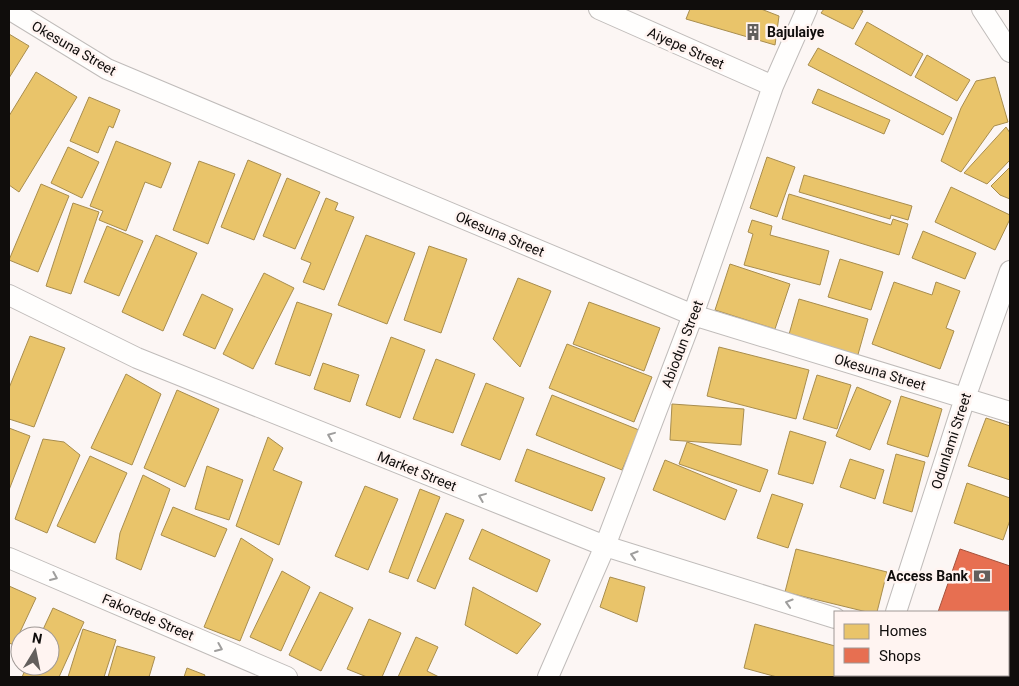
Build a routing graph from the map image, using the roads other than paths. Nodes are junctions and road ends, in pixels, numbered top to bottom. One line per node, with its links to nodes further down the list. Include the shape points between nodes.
1 (9, 9): 9 (street, Okesuna Street, via 107,69)
2 (599, 9): 6 (street, Aiyepe Street)
3 (807, 9): 6 (street, Abiodun Street)
4 (982, 9): 5 (street)
5 (1010, 52)
6 (774, 86): 9 (street, Abiodun Street)
7 (1010, 271): 10 (street, Odunlami Street)
8 (9, 295): 12 (street, Market Street, one-way to 8, via 137,358)
9 (693, 315): 10 (street, Okesuna Street); 12 (street, Abiodun Street)
10 (965, 398): 11 (street, Okesuna Street); 14 (street, Odunlami Street)
11 (1010, 412)
12 (605, 546): 15 (street, Market Street, one-way to 12); 17 (street, Abiodun Street)
13 (9, 558): 16 (street, Fakorede Street, one-way to 16)
14 (896, 611)
15 (834, 618)
16 (287, 677)
17 (548, 677)

